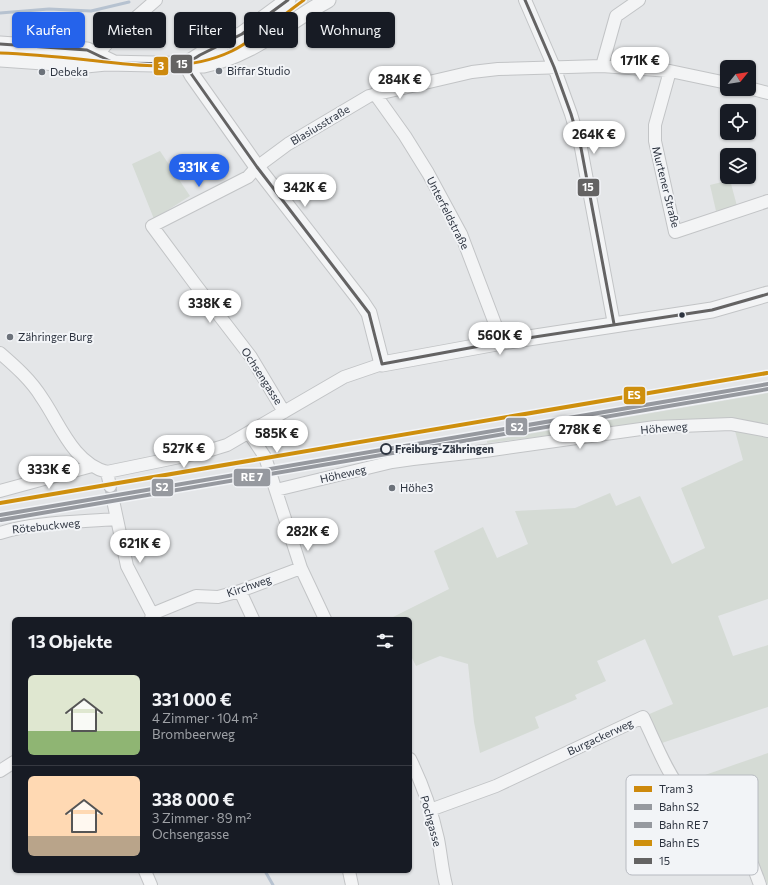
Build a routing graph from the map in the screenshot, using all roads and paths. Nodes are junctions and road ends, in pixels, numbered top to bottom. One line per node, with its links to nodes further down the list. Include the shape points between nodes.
1 (156, 0): 7 (street, via 109,40)
2 (288, 0): 10 (street, via 242,34)
3 (327, 0): 10 (street, via 251,49 204,65)
4 (525, 0): 13 (street)
5 (639, 0): 12 (street, via 616,16)
6 (0, 44): 7 (street, via 88,50)
7 (98, 54): 9 (street); 11 (street)
8 (0, 59): 11 (street)
9 (114, 63): 10 (street); 11 (street)
10 (186, 64): 19 (street)
11 (86, 65)
12 (602, 66): 13 (street, Blasiusstraße); 14 (street, Blasiusstraße)
13 (554, 67): 17 (street, Blasiusstraße, via 472,72); 23 (street, via 581,148)
14 (670, 71): 15 (street, Blasiusstraße); 20 (street, Murtener Straße, via 655,125 654,141 675,232)
15 (720, 82)
16 (756, 90): 18 (street)
17 (375, 94): 19 (street, Blasiusstraße, via 307,132); 24 (street, Unterfeldstraße, via 428,172 461,234)
18 (768, 94)
19 (257, 167): 21 (street, Blasiusstraße, via 248,177); 26 (street, via 361,301 368,313)
20 (768, 201)
21 (152, 226): 27 (street, Ochsengasse, via 250,357)
22 (768, 294): 23 (street, via 712,310)
23 (614, 324): 24 (street)
24 (502, 342): 26 (street)
25 (0, 353): 30 (street, via 28,379 66,438)
26 (382, 364): 27 (street, via 344,377)
27 (284, 412): 29 (street)
28 (768, 431): 33 (street, Höheweg, via 731,424 655,427 413,459)
29 (249, 433): 31 (street, via 227,445 204,452); 33 (street, via 265,456)
30 (92, 466): 31 (street); 34 (street)
31 (107, 472): 32 (street)
32 (110, 486)
33 (276, 490): 38 (street)
34 (0, 491)
35 (114, 505): 36 (street)
36 (116, 519): 37 (street, Rötebuckweg, via 11,529); 40 (street, via 127,566)
37 (0, 533)
38 (301, 568): 39 (street, Kirchweg); 42 (street)
39 (240, 591): 40 (street, Kirchweg, via 218,597 196,596); 41 (street)
40 (152, 616)
41 (252, 617)
42 (324, 617)
43 (412, 762): 47 (street, Pochgasse)
44 (12, 763): 45 (street)
45 (0, 770)
46 (672, 775): 47 (street, Burgackerweg, via 643,717 496,786)
47 (430, 810): 53 (street, Pochgasse)
48 (146, 873): 51 (street)
49 (349, 873): 52 (street)
50 (756, 875): 54 (street, Burgackerweg)
51 (151, 885)
52 (352, 885)
53 (446, 885)
54 (760, 885)

